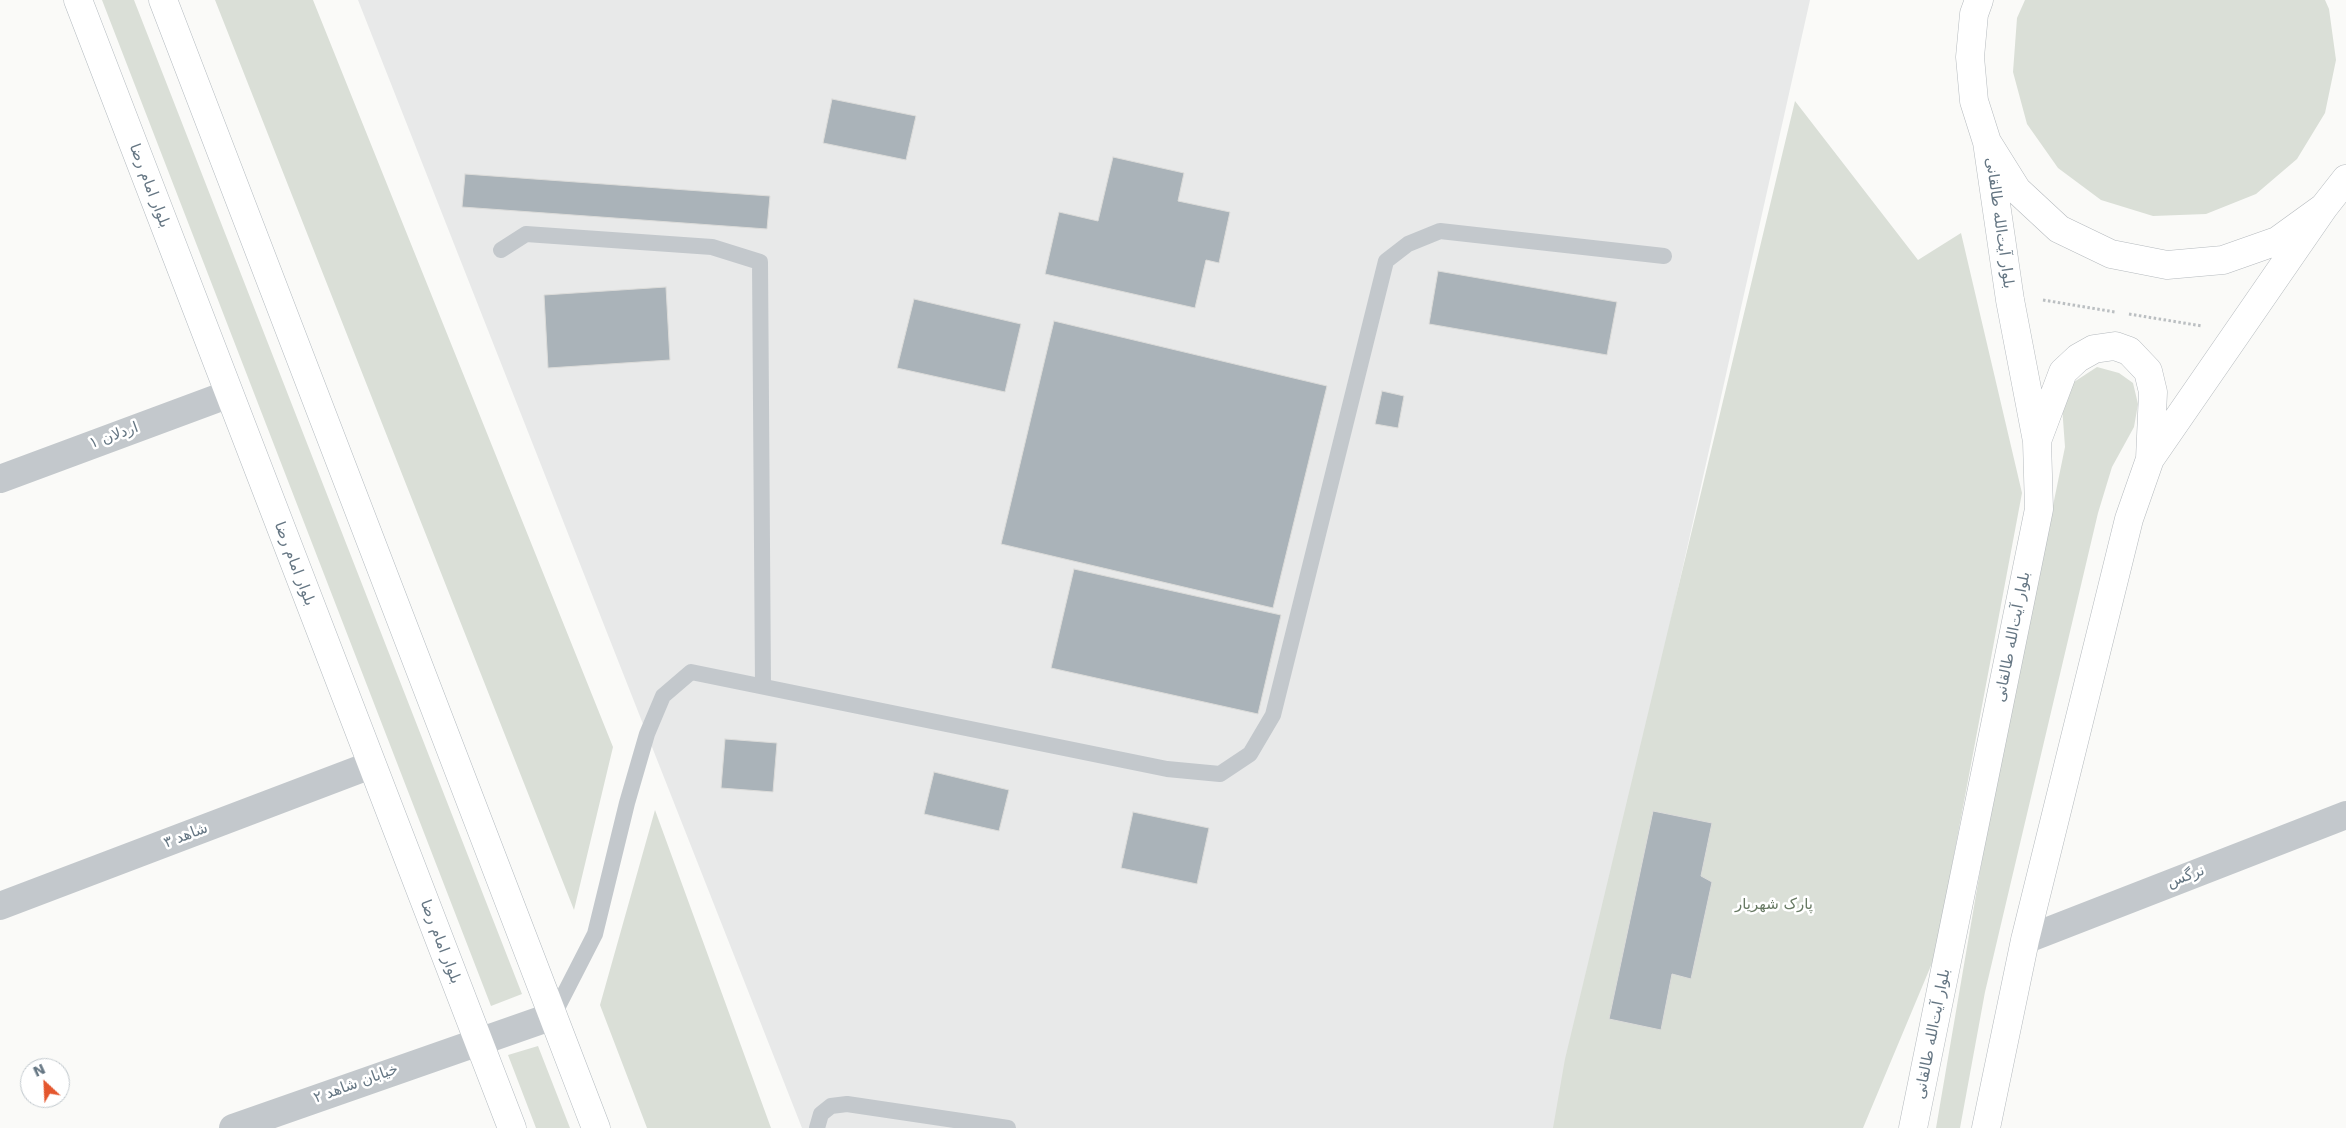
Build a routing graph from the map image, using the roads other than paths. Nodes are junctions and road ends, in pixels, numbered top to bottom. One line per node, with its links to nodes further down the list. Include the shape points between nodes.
1 (78, 0): 9 (main road, بلوار امام رضا)
2 (162, 0): 18 (main road)
3 (1974, 5): 4 (main road, via 1970,66 1974,101)
4 (1987, 142): 6 (main road, via 2017,190 2059,229 2110,254 2167,265 2223,260 2277,241); 10 (main road, بلوار آیت‌الله طالقانی, via 2010,300)
5 (2346, 179): 6 (main road)
6 (2324, 207): 11 (main road)
7 (501, 250): 13 (lane, via 526,234 712,247 760,262)
8 (1664, 256): 13 (lane, via 1440,231 1408,244 1386,261 1273,715 1250,754 1220,774 1167,769)
9 (228, 394): 12 (street, اردلان ۱); 14 (main road, بلوار امام رضا)
10 (2037, 441): 11 (main road, via 2063,372 2094,349 2115,346 2129,351 2148,371 2153,392); 25 (main road, بلوار آیت‌الله طالقانی, via 2039,509)
11 (2150, 459): 17 (main road, via 2129,519)
12 (0, 479)
13 (763, 686): 18 (lane, via 691,672 663,696 647,734 630,794 596,934)
14 (371, 765): 16 (street, شاهد ۳); 19 (main road, بلوار امام رضا)
15 (2346, 815): 17 (street, نرگس)
16 (0, 906)
17 (2025, 940): 26 (main road)
18 (553, 1016): 19 (street, خیابان شاهد ۲); 22 (main road)
19 (479, 1040): 20 (street, خیابان شاهد ۲); 21 (main road, بلوار امام رضا)
20 (233, 1128)
21 (512, 1128)
22 (596, 1128)
23 (818, 1128): 24 (lane, via 821,1114 831,1106 846,1104)
24 (1008, 1128)
25 (1914, 1128)
26 (1986, 1128)

